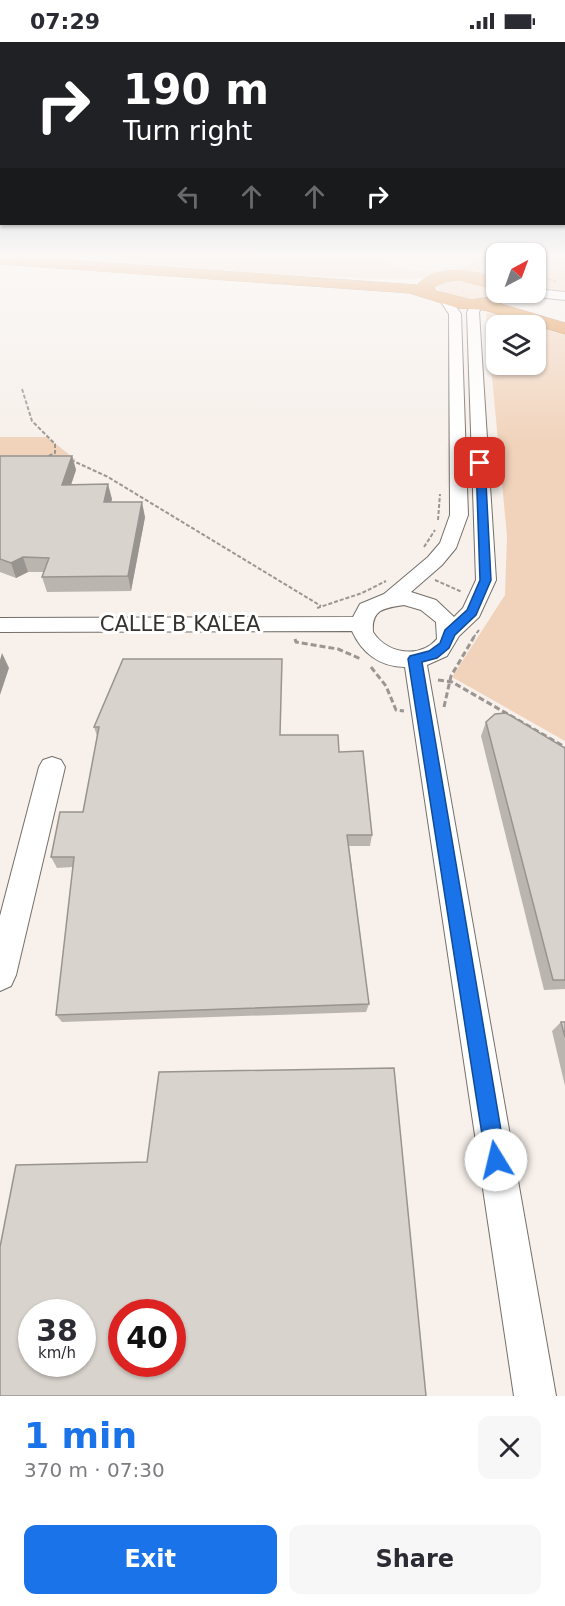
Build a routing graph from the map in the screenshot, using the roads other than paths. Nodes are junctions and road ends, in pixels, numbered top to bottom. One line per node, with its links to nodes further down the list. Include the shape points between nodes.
1 (455, 318): 5 (street, via 459,515 449,544 413,569)
2 (478, 318): 8 (street, via 486,580 472,612)
3 (550, 318): 4 (highway)
4 (565, 329)
5 (392, 598): 6 (street, via 373,604); 8 (street, via 415,600 436,609)
6 (360, 624): 7 (street, CALLE B KALEA, via 324,615 294,623); 9 (street, via 365,640 381,653)
7 (0, 625)
8 (449, 633): 9 (street, via 440,651)
9 (415, 668): 12 (street)
10 (52, 767): 11 (street)
11 (0, 975)
12 (535, 1396)

